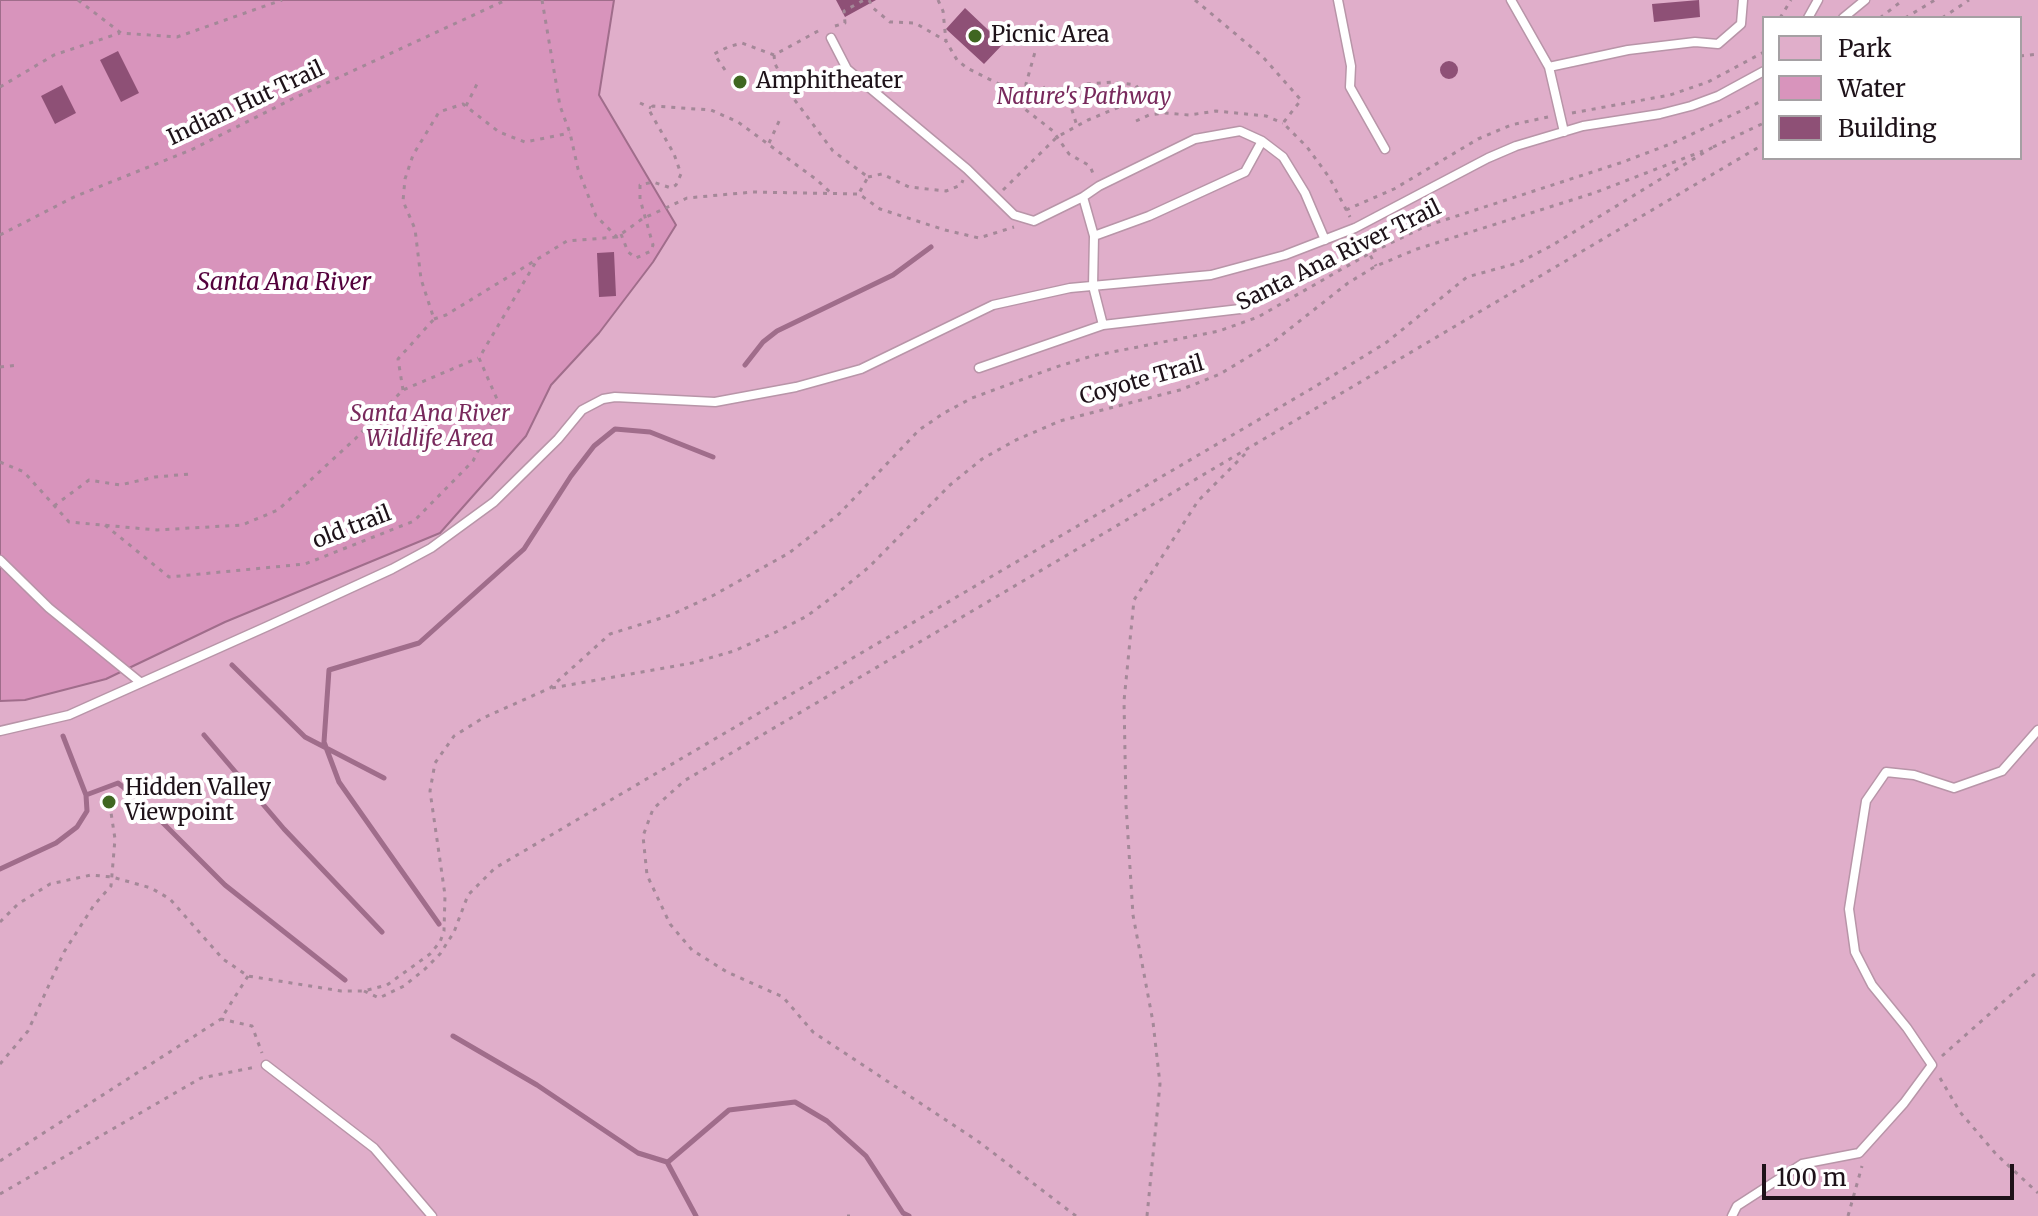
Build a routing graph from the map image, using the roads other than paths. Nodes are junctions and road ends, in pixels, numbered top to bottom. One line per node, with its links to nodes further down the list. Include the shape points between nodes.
1 (1338, 0): 11 (lane, via 1350,87)
2 (1511, 0): 7 (lane)
3 (1743, 0): 7 (lane, via 1741,24 1718,44 1628,50)
4 (1865, 0): 5 (lane)
5 (1845, 16)
6 (831, 38): 12 (lane, via 847,69 1014,215 1034,221)
7 (1549, 67): 9 (lane)
8 (1762, 72): 9 (lane, via 1691,106)
9 (1564, 132): 14 (lane, via 1488,158)
10 (1262, 141): 12 (lane, via 1240,131 1195,139); 13 (lane, via 1245,172); 14 (lane, via 1283,157)
11 (1385, 149)
12 (1083, 197): 13 (lane)
13 (1094, 236): 15 (lane)
14 (1325, 240): 15 (lane, via 1211,275)
15 (1093, 286): 17 (lane); 20 (lane, via 993,305 861,369 796,387 715,402 603,399 582,410 494,502 431,548)
16 (1240, 309): 17 (lane)
17 (1103, 325): 18 (lane)
18 (979, 368)
19 (0, 560): 20 (lane)
20 (140, 682): 22 (lane, via 69,715)
21 (2038, 730): 25 (lane, via 2002,771 1954,788 1886,772 1866,801 1849,909 1855,952 1872,985 1932,1065 1859,1153 1802,1164 1737,1206)
22 (0, 731)
23 (266, 1065): 24 (lane, via 374,1148)
24 (432, 1216)
25 (1732, 1216)

